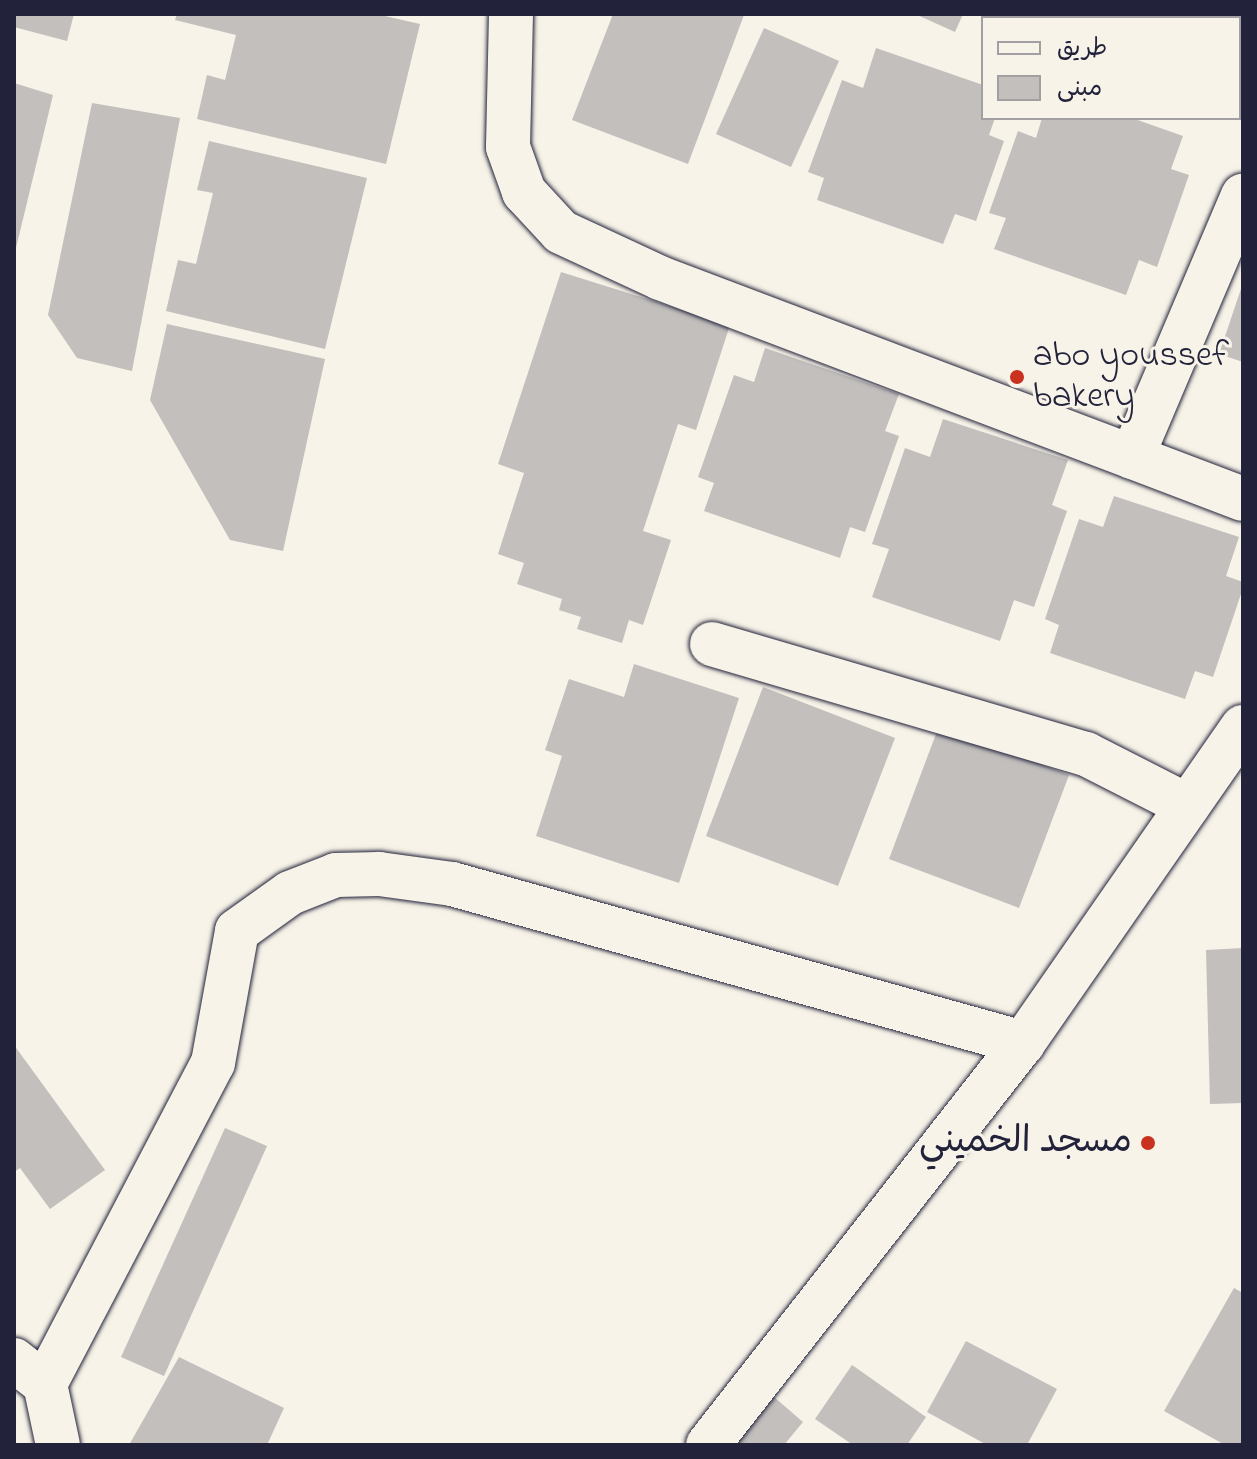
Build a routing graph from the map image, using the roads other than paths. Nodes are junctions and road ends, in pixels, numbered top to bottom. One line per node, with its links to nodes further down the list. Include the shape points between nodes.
1 (507, 15): 3 (street, via 508,147 524,192 561,232 660,278)
2 (1243, 196): 3 (street)
3 (1132, 457): 4 (street)
4 (1243, 499)
5 (712, 644): 7 (street, via 1086,754)
6 (1243, 727): 7 (street)
7 (1188, 806): 8 (street)
8 (1023, 1043): 9 (street, via 452,884 379,874 336,875 290,893 237,931 213,1063); 11 (street)
9 (29, 1372): 10 (street)
10 (58, 1445)
11 (708, 1445)

